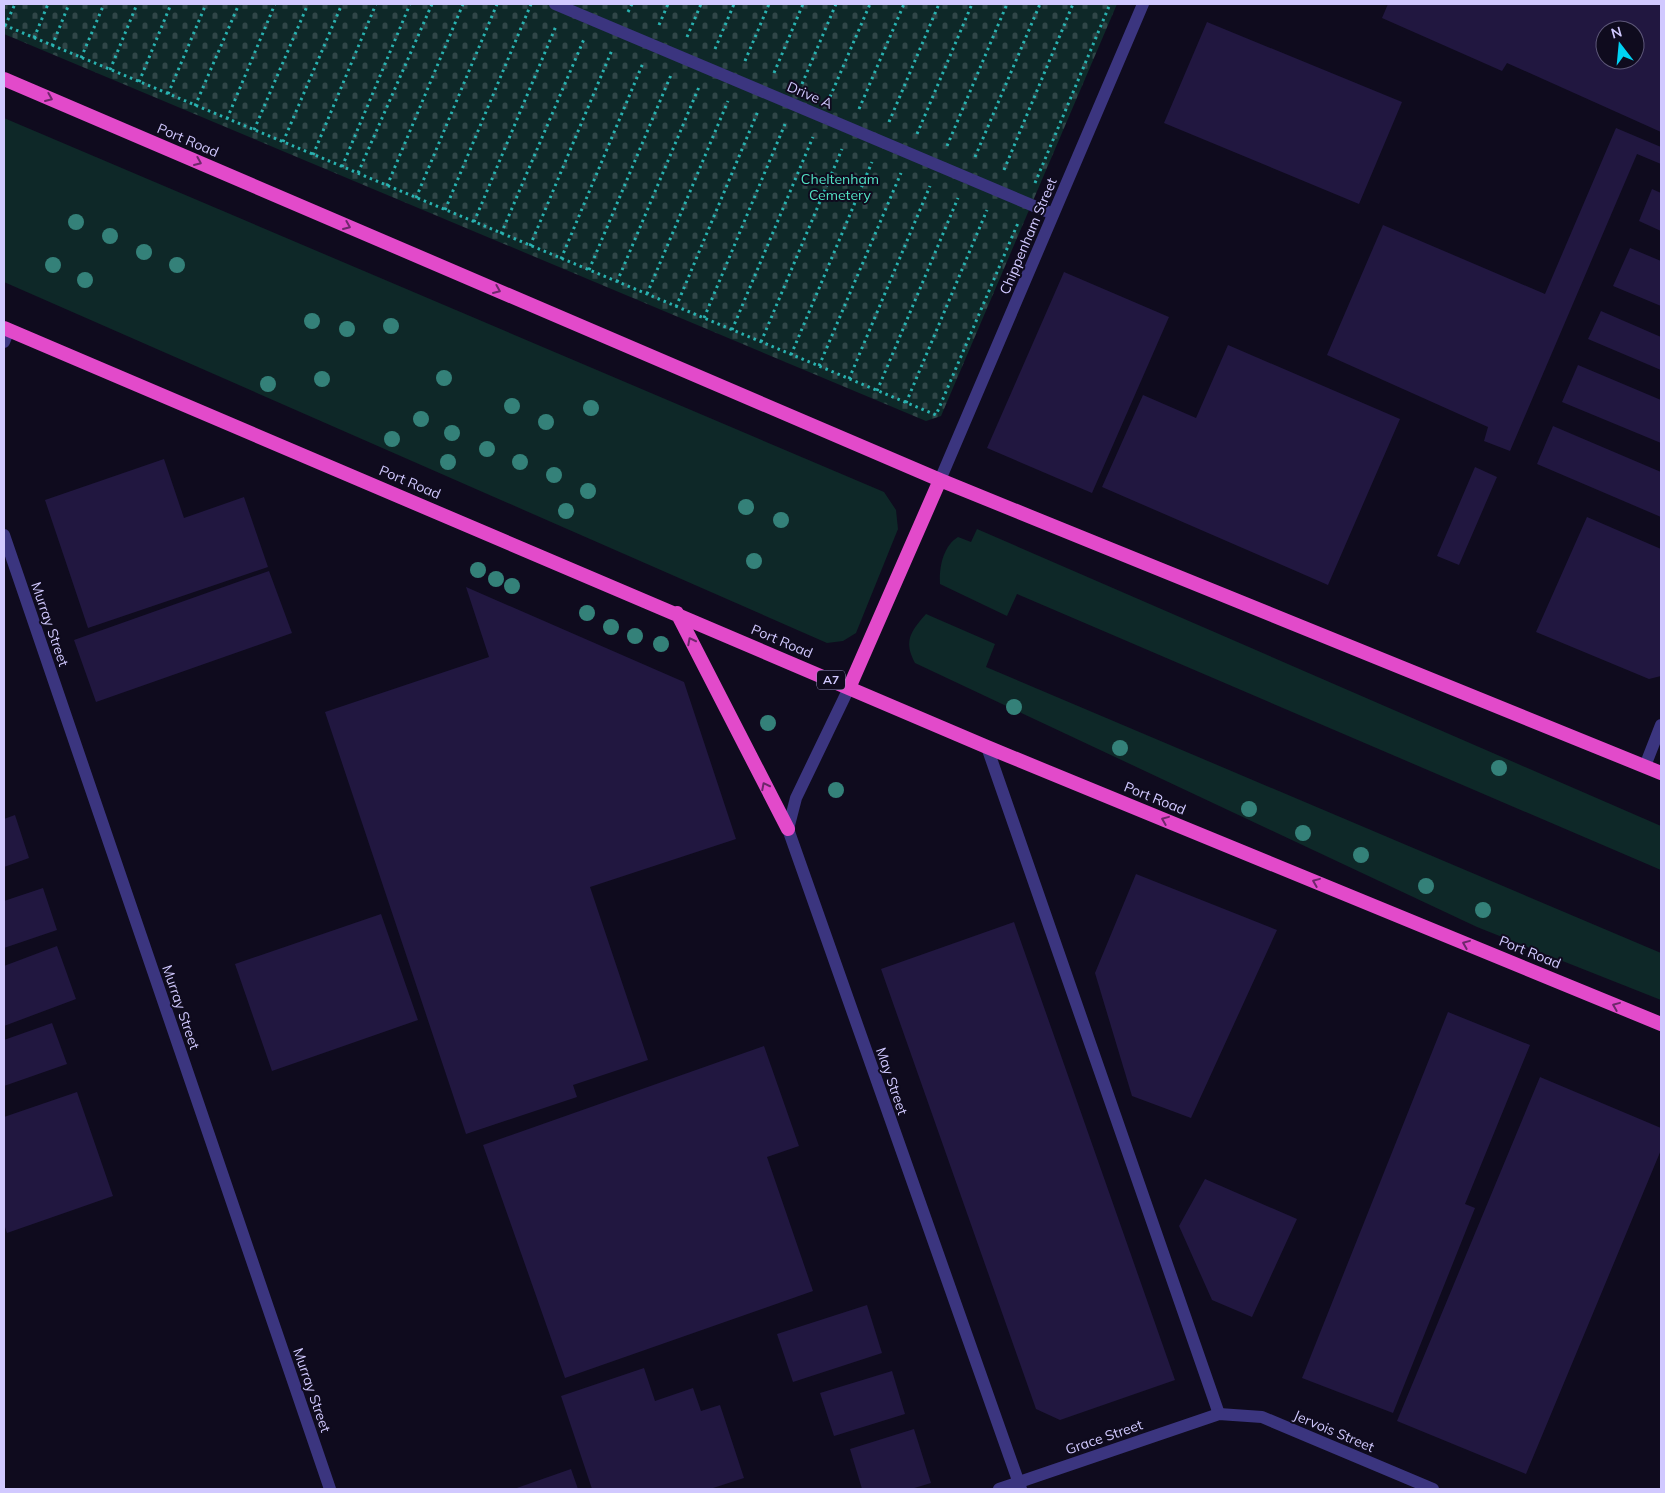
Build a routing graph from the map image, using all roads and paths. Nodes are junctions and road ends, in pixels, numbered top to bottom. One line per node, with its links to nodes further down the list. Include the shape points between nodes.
1 (14, 4): 34 (path)
2 (48, 4): 36 (path)
3 (69, 4): 38 (path)
4 (104, 4): 40 (path)
5 (137, 4): 42 (path)
6 (171, 4): 45 (path)
7 (206, 4): 47 (path)
8 (239, 4): 49 (path)
9 (275, 4): 51 (path)
10 (308, 4): 53 (path)
11 (342, 4): 55 (path)
12 (376, 4): 57 (path)
13 (410, 4): 59 (path)
14 (432, 4): 60 (path)
15 (463, 4): 61 (path)
16 (497, 4): 62 (path)
17 (531, 4): 64 (path)
18 (632, 4): 35 (path)
19 (668, 4): 37 (path)
20 (701, 4): 39 (path)
21 (734, 4): 41 (path)
22 (769, 4): 44 (path)
23 (803, 4): 46 (path)
24 (836, 4): 48 (path)
25 (870, 4): 50 (path)
26 (904, 4): 52 (path)
27 (939, 4): 54 (path)
28 (972, 4): 56 (path)
29 (1007, 4): 58 (path)
30 (1110, 4): 63 (path)
31 (1143, 4): 65 (street, Chippenham Street)
32 (559, 6): 33 (street, Drive A); 66 (path)
33 (592, 19): 35 (street, Drive A); 67 (path)
34 (4, 26): 36 (path)
35 (620, 31): 37 (street, Drive A); 68 (path)
36 (34, 38): 38 (path)
37 (651, 44): 39 (street, Drive A); 69 (path)
38 (52, 46): 40 (path)
39 (679, 56): 41 (street, Drive A); 70 (path)
40 (82, 58): 42 (path)
41 (707, 68): 44 (street, Drive A); 71 (path)
42 (110, 70): 45 (path)
43 (4, 79): 81 (highway, Port Road, one-way to 81)
44 (737, 80): 46 (street, Drive A); 72 (path)
45 (139, 82): 47 (path)
46 (766, 93): 48 (street, Drive A); 73 (path)
47 (168, 94): 49 (path)
48 (793, 104): 50 (street, Drive A); 74 (path)
49 (196, 106): 51 (path)
50 (822, 117): 52 (street, Drive A); 75 (path)
51 (227, 119): 53 (path)
52 (851, 129): 54 (street, Drive A); 77 (path)
53 (254, 130): 55 (path)
54 (881, 141): 56 (street, Drive A); 78 (path)
55 (283, 142): 57 (path)
56 (909, 153): 58 (street, Drive A); 79 (path)
57 (313, 155): 59 (path)
58 (939, 166): 63 (street, Drive A); 80 (path)
59 (342, 167): 60 (path)
60 (358, 173): 61 (path)
61 (387, 186): 62 (path)
62 (416, 198): 64 (path)
63 (1027, 203): 65 (street, Drive A); 80 (path, via 936,415)
64 (445, 210): 66 (path)
65 (1053, 214): 81 (street, Chippenham Street)
66 (474, 222): 67 (path)
67 (501, 234): 68 (path)
68 (530, 246): 69 (path)
69 (562, 259): 70 (path)
70 (589, 270): 71 (path)
71 (617, 282): 72 (path)
72 (647, 294): 73 (path)
73 (676, 307): 74 (path)
74 (704, 318): 75 (path)
75 (732, 330): 77 (path)
76 (6, 333): 83 (highway, Port Road / A7)
77 (761, 342): 78 (path)
78 (791, 355): 79 (path)
79 (819, 366): 80 (path)
80 (849, 379)
81 (940, 480): 84 (highway); 87 (highway, Port Road)
82 (4, 534): 93 (street, Murray Street)
83 (677, 613): 84 (highway, Port Road / A7); 89 (highway, one-way to 83)
84 (849, 688): 86 (highway, Port Road / A7); 89 (street, via 796,798)
85 (1661, 725): 87 (street)
86 (988, 746): 90 (highway, Port Road / A7, one-way to 86); 91 (street)
87 (1645, 766): 88 (highway, Port Road)
88 (1661, 773)
89 (788, 829): 92 (street, May Street)
90 (1661, 1024)
91 (1219, 1414): 92 (street, Grace Street); 95 (street, Jervois Street, via 1262,1417)
92 (1020, 1486): 94 (street, Grace Street)
93 (330, 1489)
94 (999, 1489)
95 (1433, 1489)

